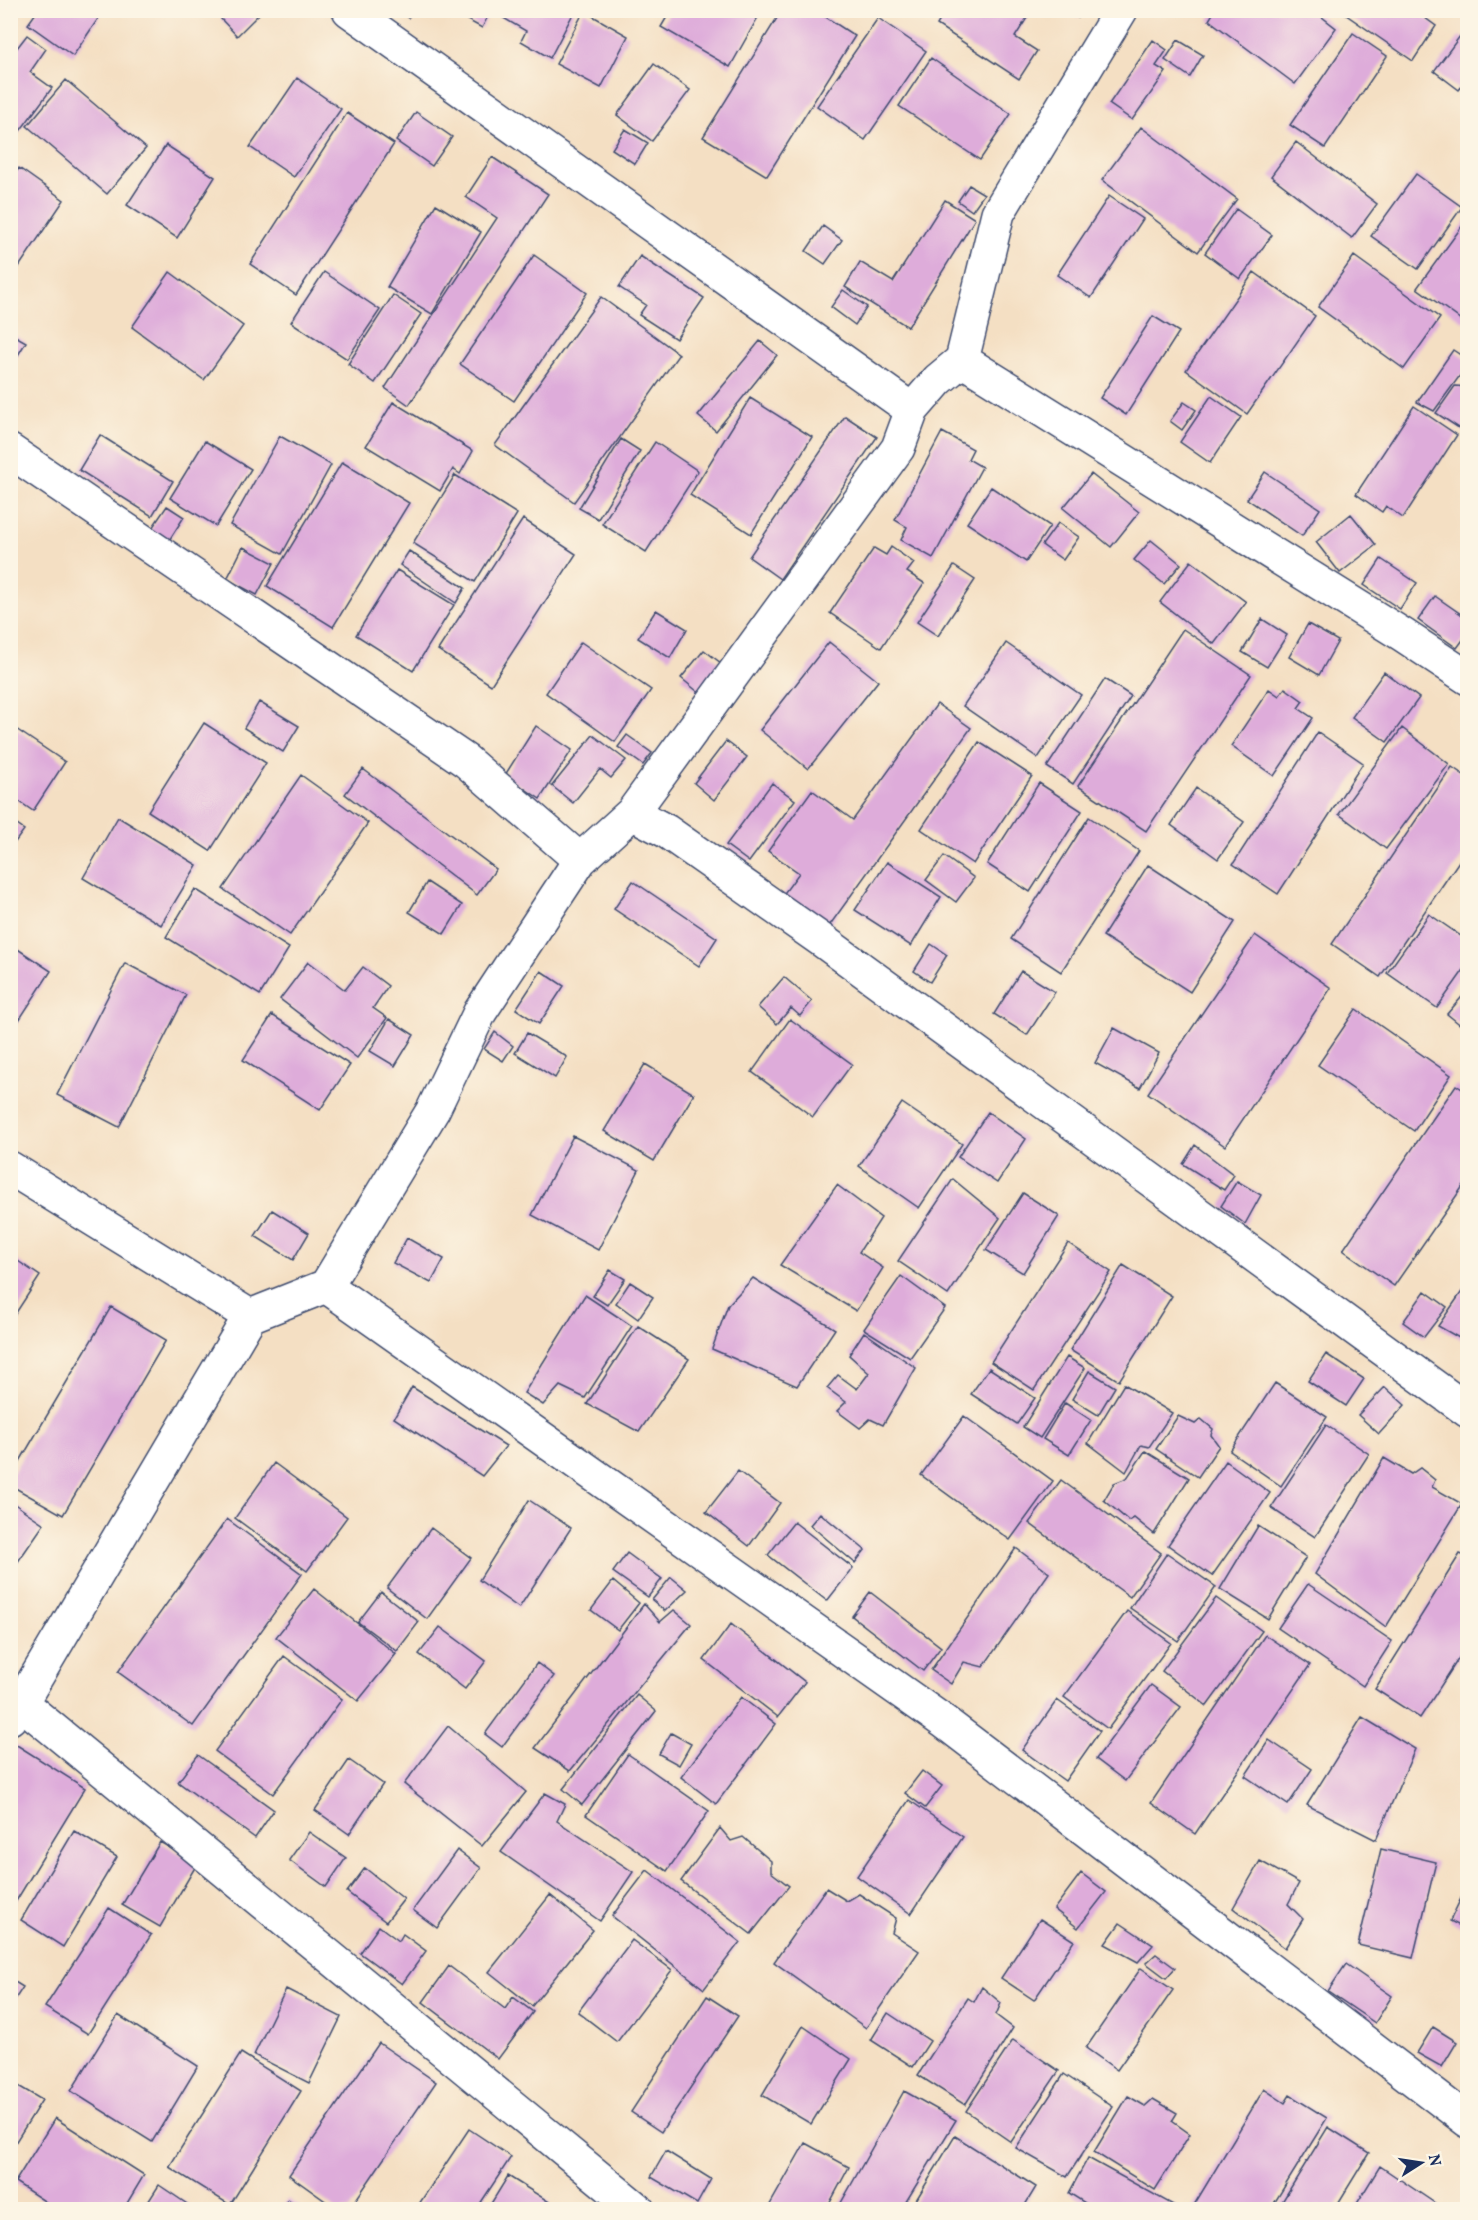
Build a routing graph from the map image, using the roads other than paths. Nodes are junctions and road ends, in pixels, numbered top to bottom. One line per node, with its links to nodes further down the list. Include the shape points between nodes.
1 (349, 10): 4 (street)
2 (1121, 10): 3 (street, via 998,213)
3 (962, 360): 4 (street); 6 (street)
4 (912, 410): 7 (street, via 898,447)
5 (10, 451): 8 (street, via 466,761)
6 (1467, 678)
7 (632, 813): 8 (street); 12 (street, via 666,831 823,941)
8 (580, 860): 10 (street, via 480,1012 433,1110)
9 (10, 1168): 11 (street)
10 (326, 1286): 11 (street); 14 (street, via 943,1721)
11 (250, 1316): 13 (street)
12 (1467, 1411)
13 (16, 1710): 15 (street)
14 (1467, 2121)
15 (638, 2210)

